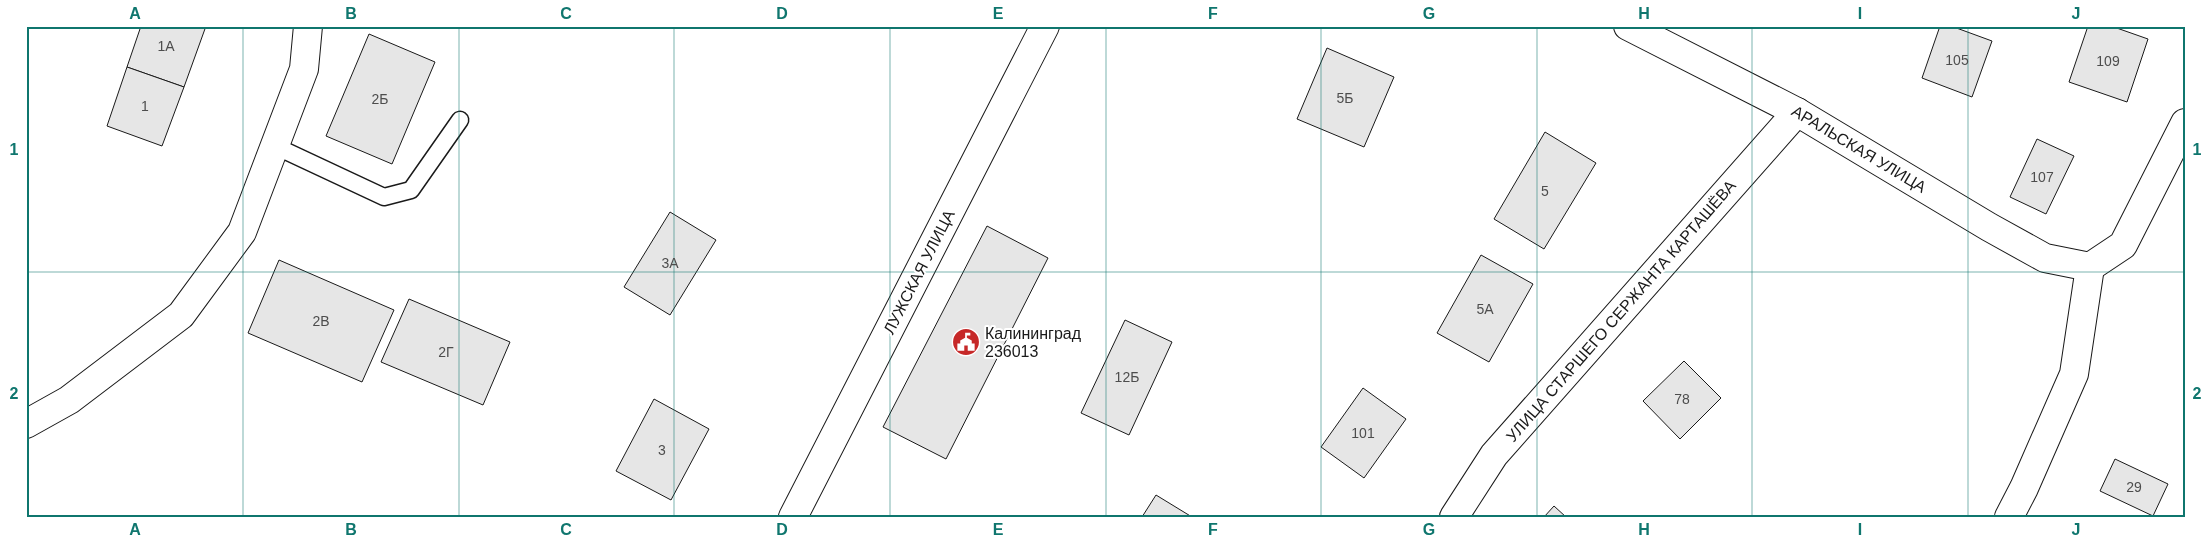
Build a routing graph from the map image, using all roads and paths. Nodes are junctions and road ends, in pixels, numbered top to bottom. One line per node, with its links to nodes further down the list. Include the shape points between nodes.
1 (308, 26): 7 (street, via 304,69)
2 (1045, 26): 10 (street, ЛУЖСКАЯ УЛИЦА)
3 (1628, 26): 4 (street, АРАЛЬСКАЯ УЛИЦА)
4 (1797, 112): 8 (street, АРАЛЬСКАЯ УЛИЦА, via 2045,258); 11 (street, УЛИЦА СТАРШЕГО СЕРЖАНТА КАРТАШЁВА, via 1494,455)
5 (460, 120): 7 (lane, via 411,190 384,197)
6 (2185, 123): 8 (street, via 2124,245)
7 (275, 146): 9 (street, via 242,232 181,315 69,400)
8 (2090, 267): 12 (street, via 2074,374)
9 (26, 424)
10 (793, 517)
11 (1454, 517)
12 (2009, 517)

